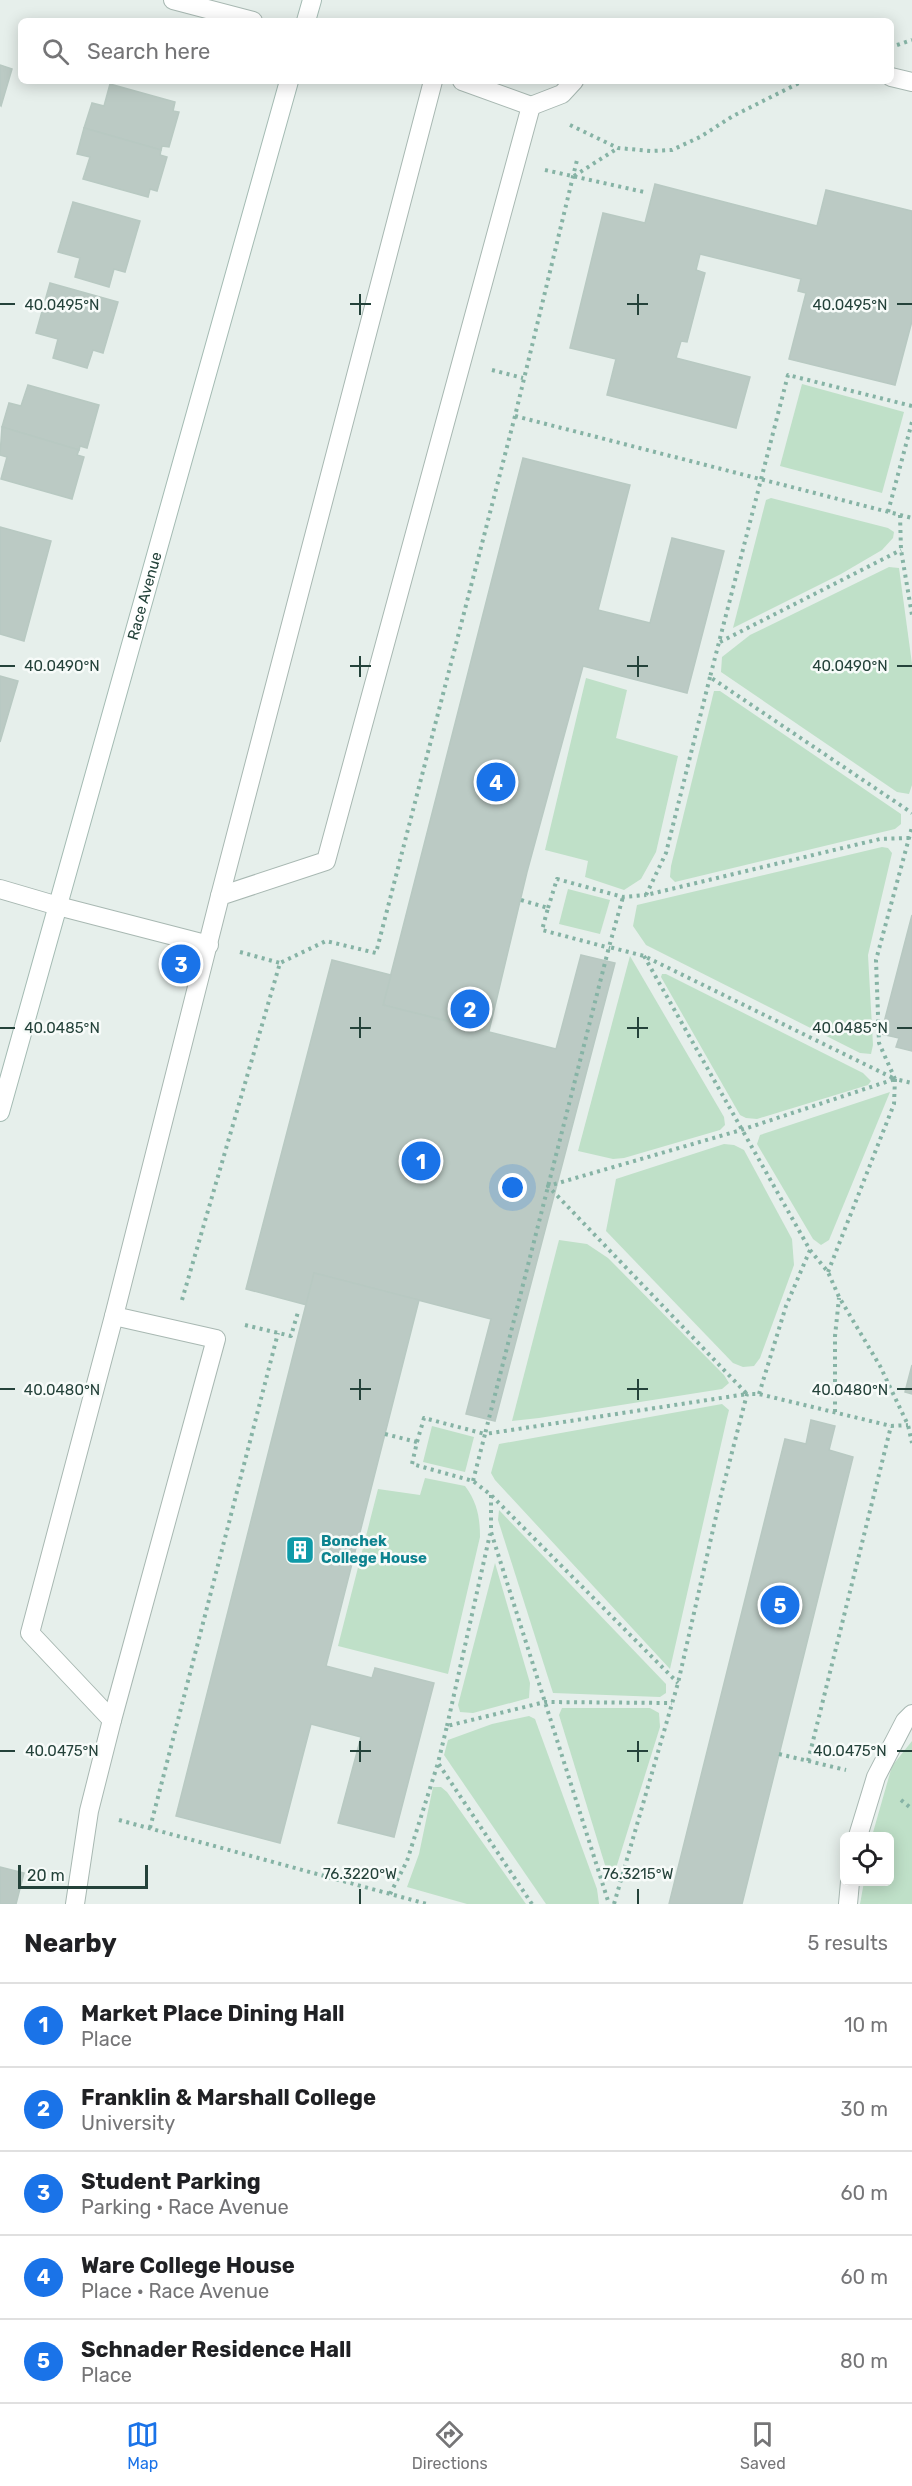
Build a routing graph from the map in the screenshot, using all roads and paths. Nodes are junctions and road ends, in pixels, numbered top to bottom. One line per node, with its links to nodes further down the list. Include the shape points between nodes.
1 (174, 0): 3 (main road)
2 (312, 0): 4 (main road)
3 (242, 18)
4 (307, 18)
5 (894, 78): 6 (main road)
6 (912, 82)
7 (288, 84): 36 (main road, Race Avenue)
8 (432, 84): 33 (main road)
9 (470, 84): 12 (main road)
10 (571, 84): 12 (main road, via 562,94)
11 (797, 84): 13 (path, via 672,150)
12 (531, 106): 13 (path); 33 (main road, via 326,861)
13 (618, 148): 15 (path)
14 (577, 160): 15 (path)
15 (573, 176): 16 (path); 18 (path)
16 (644, 192)
17 (912, 406): 20 (path, via 788,375)
18 (514, 416): 20 (path); 41 (path, via 376,952 326,941)
19 (912, 422): 21 (path)
20 (761, 478): 21 (path); 26 (path)
21 (888, 512): 22 (path)
22 (900, 515): 23 (path); 24 (path)
23 (912, 518)
24 (902, 550): 25 (path); 26 (path)
25 (912, 615)
26 (720, 642): 27 (path)
27 (710, 677): 28 (path); 32 (path, via 666,854)
28 (912, 813)
29 (912, 827): 30 (path)
30 (910, 838): 32 (path, via 880,839); 42 (path, via 876,960 879,1043)
31 (0, 889): 36 (main road)
32 (646, 895): 34 (path)
33 (220, 896): 38 (main road)
34 (624, 897): 37 (path, via 557,879); 39 (path)
35 (521, 900): 37 (path)
36 (58, 906): 38 (main road); 44 (main road, Race Avenue)
37 (548, 908): 39 (path, via 542,930)
38 (209, 945): 41 (path); 51 (main road)
39 (609, 947): 40 (path); 46 (path)
40 (644, 956): 42 (path); 45 (path)
41 (280, 963): 50 (path)
42 (895, 1079): 43 (path); 45 (path); 48 (path, via 894,1104)
43 (912, 1083)
44 (0, 1112)
45 (741, 1130): 46 (path); 47 (path)
46 (548, 1186): 53 (path); 59 (path)
47 (810, 1250): 48 (path); 54 (path, via 786,1305)
48 (828, 1272): 49 (path)
49 (839, 1297): 55 (path); 56 (path, via 880,1366)
50 (179, 1309)
51 (114, 1316): 69 (main road, via 30,1633); 69 (main road, via 216,1339)
52 (278, 1333): 74 (path)
53 (747, 1394): 54 (path); 59 (path); 65 (path)
54 (759, 1394): 55 (path)
55 (835, 1412): 57 (path)
56 (908, 1425): 57 (path); 61 (path)
57 (891, 1426): 71 (path)
58 (385, 1434): 60 (path)
59 (485, 1434): 60 (path, via 424,1418); 62 (path)
60 (417, 1442): 62 (path, via 412,1464)
61 (912, 1443)
62 (473, 1480): 63 (path)
63 (491, 1495): 64 (path); 65 (path)
64 (491, 1532): 66 (path); 70 (path)
65 (678, 1683): 67 (path)
66 (544, 1702): 67 (path); 70 (path); 81 (path)
67 (672, 1703): 82 (path)
68 (912, 1714): 75 (main road, via 876,1777)
69 (112, 1720): 73 (main road)
70 (447, 1726): 72 (path)
71 (808, 1761)
72 (438, 1763): 77 (path, via 407,1861); 80 (path)
73 (89, 1811): 74 (path); 78 (main road)
74 (150, 1828): 77 (path)
75 (859, 1832)
76 (850, 1886): 83 (main road)
77 (390, 1894): 79 (path)
78 (75, 1904)
79 (427, 1904)
80 (532, 1904)
81 (609, 1904)
82 (614, 1904)
83 (848, 1904)

